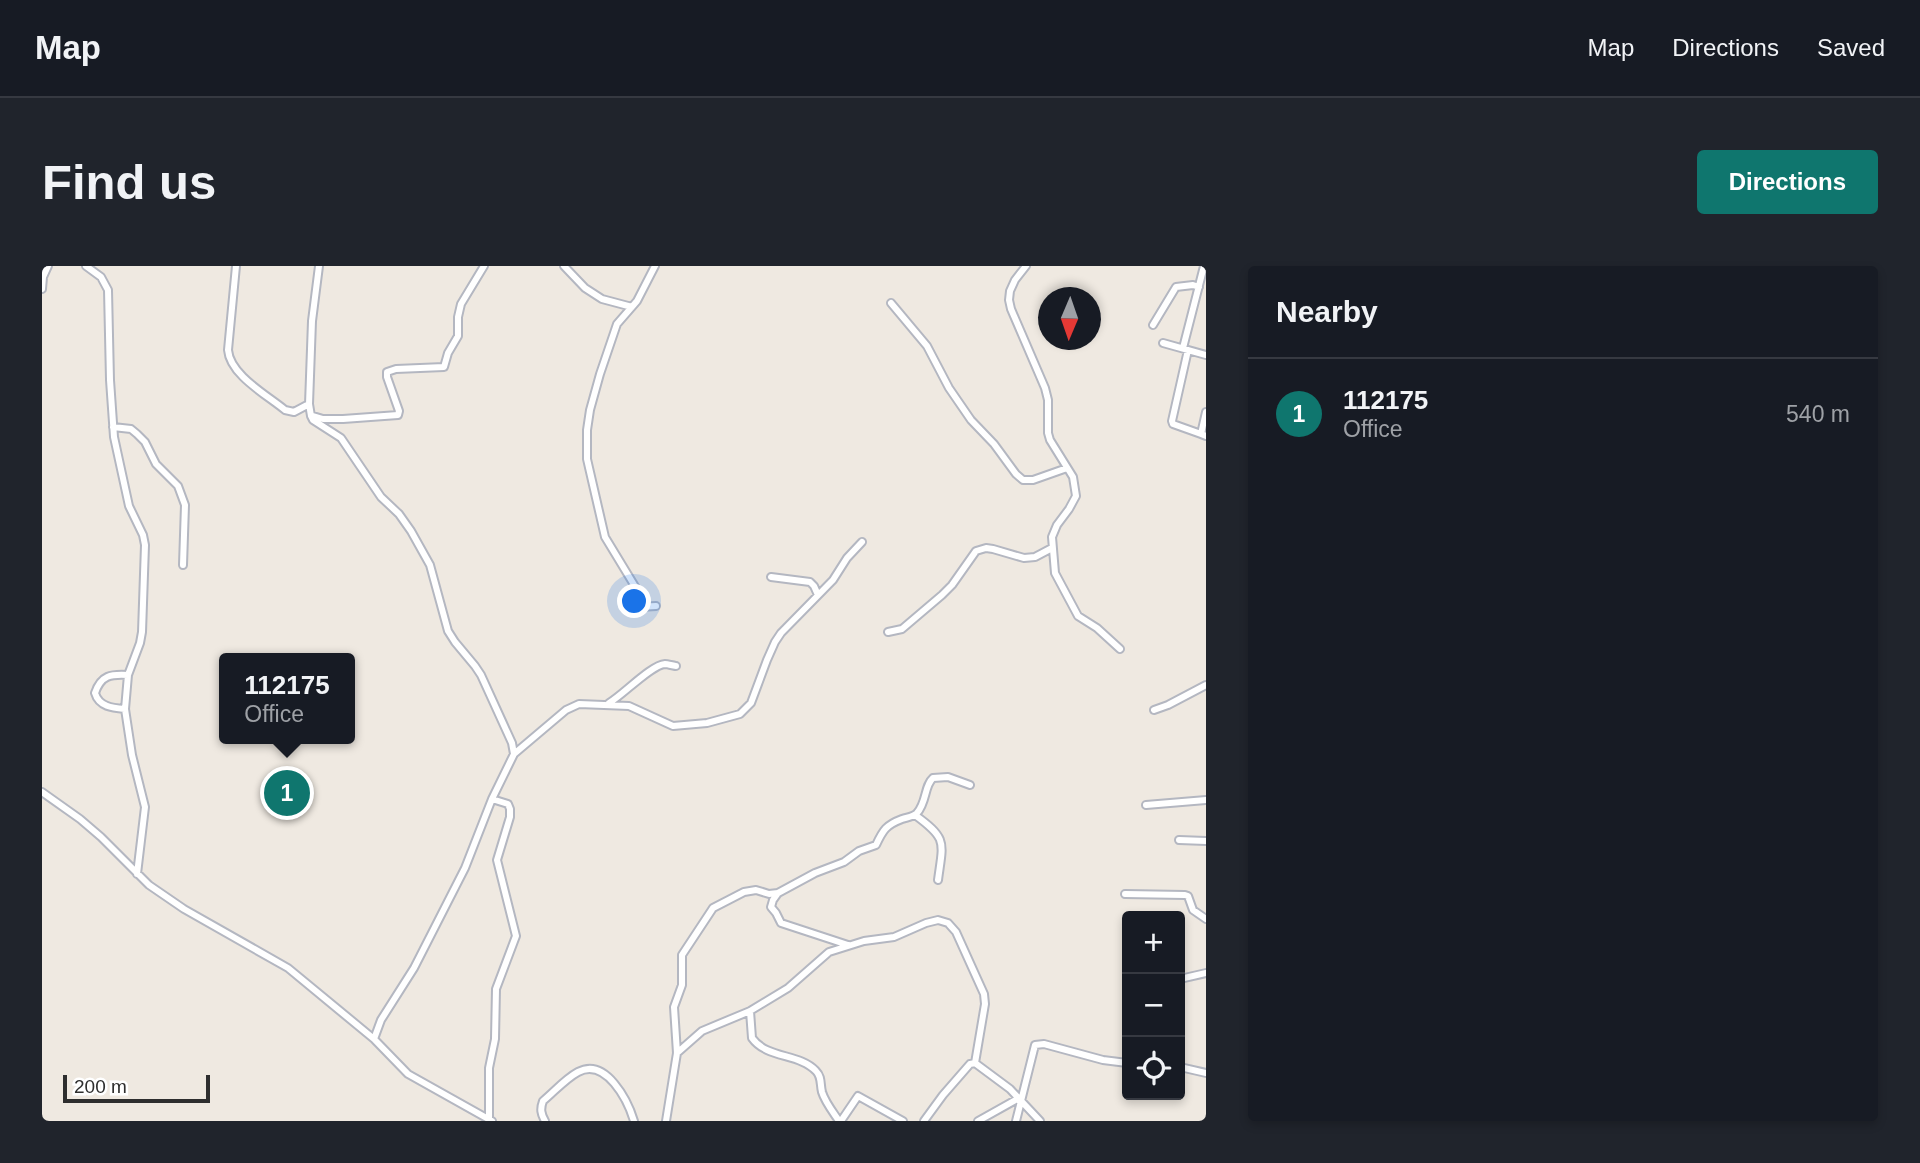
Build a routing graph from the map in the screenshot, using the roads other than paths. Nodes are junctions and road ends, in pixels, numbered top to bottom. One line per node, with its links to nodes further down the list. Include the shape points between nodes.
1 (48, 266): 11 (street)
2 (86, 266): 21 (street, via 101,277 108,290)
3 (236, 266): 18 (street, via 228,350 231,362 285,410 294,412)
4 (318, 266): 18 (street)
5 (484, 266): 20 (street, via 461,303 458,335 444,367 387,372 398,415)
6 (564, 266): 13 (street, via 592,292)
7 (656, 266): 13 (street)
8 (1026, 266): 23 (street, via 1010,291 1011,309 1045,388 1050,440)
9 (1204, 266): 10 (street)
10 (1202, 284): 14 (street, via 1175,288); 16 (street)
11 (42, 289)
12 (891, 303): 23 (street, via 928,346 971,420 1016,474 1032,480)
13 (632, 307): 29 (street, via 617,324 600,374 587,430 587,459 605,537 639,593 639,607)
14 (1153, 325)
15 (1163, 343): 16 (street)
16 (1185, 349): 17 (street); 22 (street, via 1172,421)
17 (1206, 355)
18 (309, 404): 20 (street)
19 (1206, 412): 22 (street)
20 (311, 416): 38 (street, via 341,438 416,539 430,565 449,631 481,675)
21 (113, 427): 26 (street, via 137,433 156,464 178,486 185,505); 33 (street, via 129,506 145,545 142,632)
22 (1203, 435)
23 (1068, 468): 25 (street, via 1076,496 1054,530)
24 (862, 542): 28 (street)
25 (1052, 548): 30 (street, via 1029,558 986,548 976,551 942,595 902,629); 31 (street, via 1056,577 1074,612)
26 (183, 565)
27 (771, 577): 28 (street, via 810,582)
28 (818, 596): 35 (street, via 775,642 751,703 740,714 673,726 629,706)
29 (656, 606)
30 (888, 632)
31 (1120, 649)
32 (676, 666): 35 (street, via 659,666)
33 (128, 675): 36 (street); 36 (street, via 104,677 95,694 105,706)
34 (1206, 685): 37 (street)
35 (607, 704): 38 (street, via 573,706)
36 (125, 709): 47 (street, via 145,807)
37 (1154, 710)
38 (514, 754): 41 (street)
39 (970, 785): 44 (street, via 948,777 933,778)
40 (42, 793): 47 (street, via 101,837)
41 (492, 799): 56 (street, via 465,868); 63 (street, via 510,809 497,860 516,936 496,989)
42 (1206, 800): 43 (street)
43 (1146, 805)
44 (915, 815): 48 (street, via 939,838); 49 (street, via 885,828 876,845)
45 (1179, 840): 46 (street)
46 (1206, 841)
47 (136, 874): 56 (street, via 184,909 288,968)
48 (938, 880)
49 (778, 893): 52 (street, via 771,907 781,923); 57 (street, via 751,890 718,904 684,951 682,985 674,1007)
50 (1125, 894): 51 (street, via 1188,895 1193,909)
51 (1206, 919)
52 (848, 945): 55 (street, via 824,955 788,988); 59 (street, via 894,937 932,922 948,923 962,943 985,998)
53 (1206, 973): 54 (street)
54 (1185, 978)
55 (750, 1011): 57 (street, via 702,1031); 67 (street, via 754,1041 817,1071 822,1093)
56 (374, 1039): 63 (street, via 414,1078)
57 (677, 1053): 66 (street)
58 (1122, 1062): 62 (street, via 1037,1044)
59 (975, 1063): 62 (street); 69 (street)
60 (1185, 1069): 61 (street)
61 (1206, 1073)
62 (1021, 1099): 70 (street); 71 (street); 72 (street)
63 (490, 1120)
64 (545, 1121): 65 (street, via 543,1101 576,1073 587,1070 613,1081)
65 (634, 1121)
66 (666, 1121)
67 (840, 1121): 68 (street, via 858,1096)
68 (903, 1121)
69 (924, 1121)
70 (978, 1121)
71 (1016, 1121)
72 (1040, 1121)

